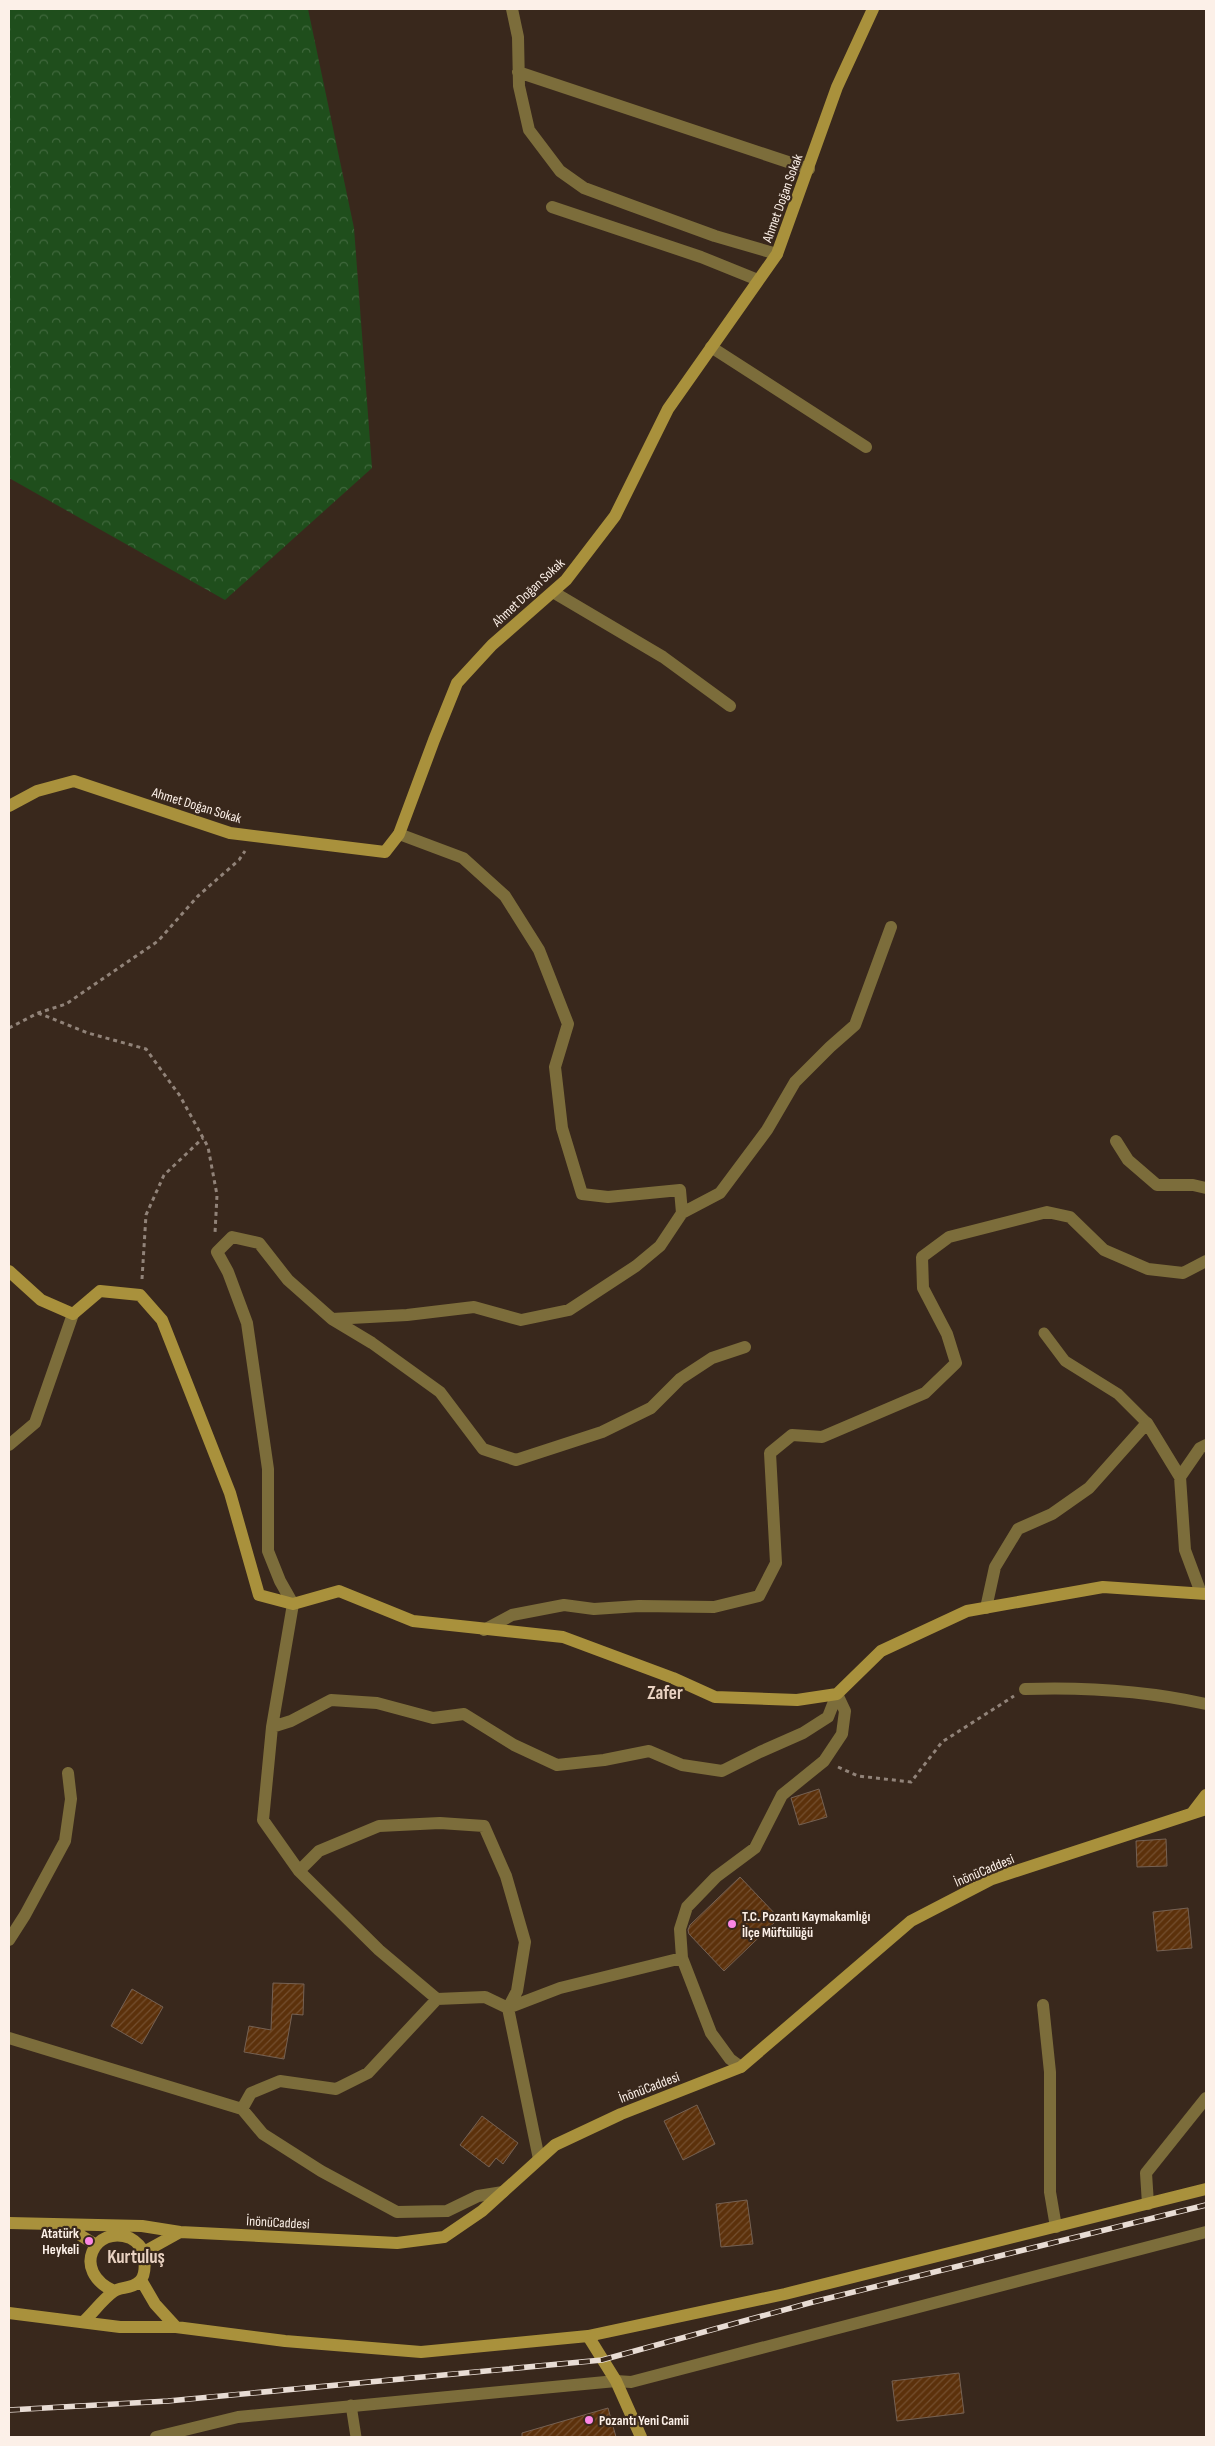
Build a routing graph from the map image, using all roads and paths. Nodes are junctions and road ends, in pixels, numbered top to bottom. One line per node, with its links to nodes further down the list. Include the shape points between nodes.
1 (512, 9): 3 (street, via 518,38)
2 (873, 9): 4 (main road, Ahmet Doğan Sokak, via 837,87)
3 (518, 72): 4 (street); 6 (street, via 518,86 529,130 560,171 584,188 715,236)
4 (809, 169): 6 (main road, Ahmet Doğan Sokak)
5 (552, 208): 7 (street, via 701,257)
6 (777, 254): 7 (main road, Ahmet Doğan Sokak)
7 (758, 280): 8 (main road, Ahmet Doğan Sokak)
8 (712, 348): 9 (street); 10 (main road, Ahmet Doğan Sokak, via 668,409 615,516)
9 (866, 447)
10 (553, 592): 11 (street, via 663,657); 13 (main road, Ahmet Doğan Sokak, via 492,645 457,683)
11 (730, 706)
12 (9, 806): 14 (main road, Ahmet Doğan Sokak, via 37,791 74,781 230,833)
13 (399, 834): 14 (main road, Ahmet Doğan Sokak, via 385,852); 21 (street, via 463,858 505,896 539,950 568,1024 555,1067 562,1128 582,1194 608,1197 680,1190)
14 (254, 836): 16 (path, via 239,860 198,896 158,941 66,1004)
15 (892, 927): 21 (street, via 855,1026 795,1082 767,1130 720,1193)
16 (38, 1013): 17 (path); 18 (path, via 88,1033 146,1049 180,1096)
17 (9, 1028)
18 (203, 1138): 22 (path, via 208,1147 217,1195 214,1232); 25 (path, via 164,1175 146,1214)
19 (1116, 1141): 20 (street, via 1128,1160 1157,1185)
20 (1206, 1188)
21 (682, 1213): 27 (street, via 654,1251 569,1310 521,1320 474,1306)
22 (217, 1252): 27 (street, via 232,1237 259,1243 288,1280); 35 (street, via 247,1323 268,1469 268,1551)
23 (1206, 1261): 37 (street, via 1183,1273 1148,1269 1104,1250 1070,1216 1047,1212 949,1237 922,1257 923,1288 947,1334 956,1363 926,1393 822,1437 792,1435 770,1453 776,1563 759,1596 714,1607 594,1609 564,1605 512,1614)
24 (9, 1271): 26 (main road, via 41,1300)
25 (140, 1294): 26 (main road, via 100,1291); 35 (main road, via 162,1320 230,1493 259,1595)
26 (73, 1314): 31 (street, via 35,1423)
27 (332, 1319): 29 (street, via 372,1343 440,1392 483,1449 516,1460 602,1432 651,1408 688,1374 712,1358)
28 (1044, 1333): 30 (lane, via 1065,1361 1118,1394)
29 (745, 1347)
30 (1147, 1423): 33 (street); 36 (street, via 1089,1488 1052,1514 1018,1529 995,1566)
31 (9, 1445)
32 (1206, 1445): 33 (street, via 1200,1448)
33 (1180, 1477): 34 (street, via 1185,1550)
34 (1203, 1594): 36 (main road, via 1103,1587)
35 (293, 1604): 37 (main road, via 340,1592 413,1621); 41 (street)
36 (986, 1608): 39 (main road, via 967,1611 882,1651)
37 (484, 1630): 39 (main road, via 563,1637 715,1697 797,1700)
38 (1025, 1689): 40 (street, via 1073,1687 1176,1697); 42 (path, via 942,1742 911,1782 858,1776)
39 (837, 1694): 41 (street, via 828,1717 803,1733 722,1771 682,1764 649,1751 557,1766 514,1745 464,1714 433,1718 377,1703 331,1700); 42 (street, via 846,1712 842,1734)
40 (1206, 1704)
41 (272, 1727): 47 (street, via 263,1820)
42 (824, 1761): 49 (street, via 782,1795 755,1848 716,1877 687,1907 680,1929)
43 (68, 1773): 48 (street, via 71,1799 65,1841)
44 (1206, 1796): 46 (main road)
45 (1206, 1810): 46 (main road, İnönüCaddesi)
46 (1193, 1812): 54 (main road, İnönüCaddesi, via 992,1880 911,1921)
47 (299, 1871): 50 (street, via 379,1950); 52 (street, via 319,1851 379,1826 440,1823 484,1826 506,1876 525,1942 517,1991)
48 (9, 1940)
49 (682, 1958): 52 (street, via 560,1988); 54 (street, via 711,2033 730,2059)
50 (437, 1999): 52 (street, via 485,1997); 56 (street, via 368,2073 336,2089 280,2081 251,2093)
51 (1043, 2005): 63 (street, via 1050,2072 1050,2192)
52 (508, 2008): 57 (street)
53 (9, 2038): 56 (street)
54 (742, 2067): 57 (main road, İnönüCaddesi, via 621,2114 555,2145)
55 (1206, 2098): 60 (street, via 1146,2173)
56 (242, 2109): 59 (street, via 263,2134 321,2171 397,2212 447,2211 478,2196)
57 (540, 2159): 59 (main road, İnönüCaddesi)
58 (1206, 2189): 60 (main road)
59 (503, 2192): 64 (main road, İnönüCaddesi, via 444,2237 397,2243)
60 (1148, 2204): 63 (main road)
61 (9, 2223): 62 (main road, İnönüCaddesi)
62 (64, 2225): 64 (main road, İnönüCaddesi, via 142,2226); 66 (main road)
63 (1056, 2227): 73 (main road, via 785,2294)
64 (180, 2232): 67 (main road)
65 (1206, 2232): 74 (street, via 631,2382)
66 (96, 2245): 67 (main road, via 107,2237 121,2235 135,2240); 69 (main road, via 90,2259 92,2273 101,2285)
67 (144, 2252): 68 (main road, via 145,2267)
68 (141, 2280): 69 (main road, via 128,2289); 72 (main road, via 155,2304)
69 (114, 2291): 71 (main road)
70 (9, 2313): 71 (main road)
71 (83, 2322): 72 (main road, via 120,2327)
72 (176, 2327): 73 (main road, via 285,2341 421,2352)
73 (588, 2336): 74 (main road)
74 (616, 2381): 75 (street); 78 (main road)
75 (351, 2405): 76 (street, via 238,2417); 77 (lane)
76 (156, 2437)
77 (356, 2437)
78 (641, 2437)

